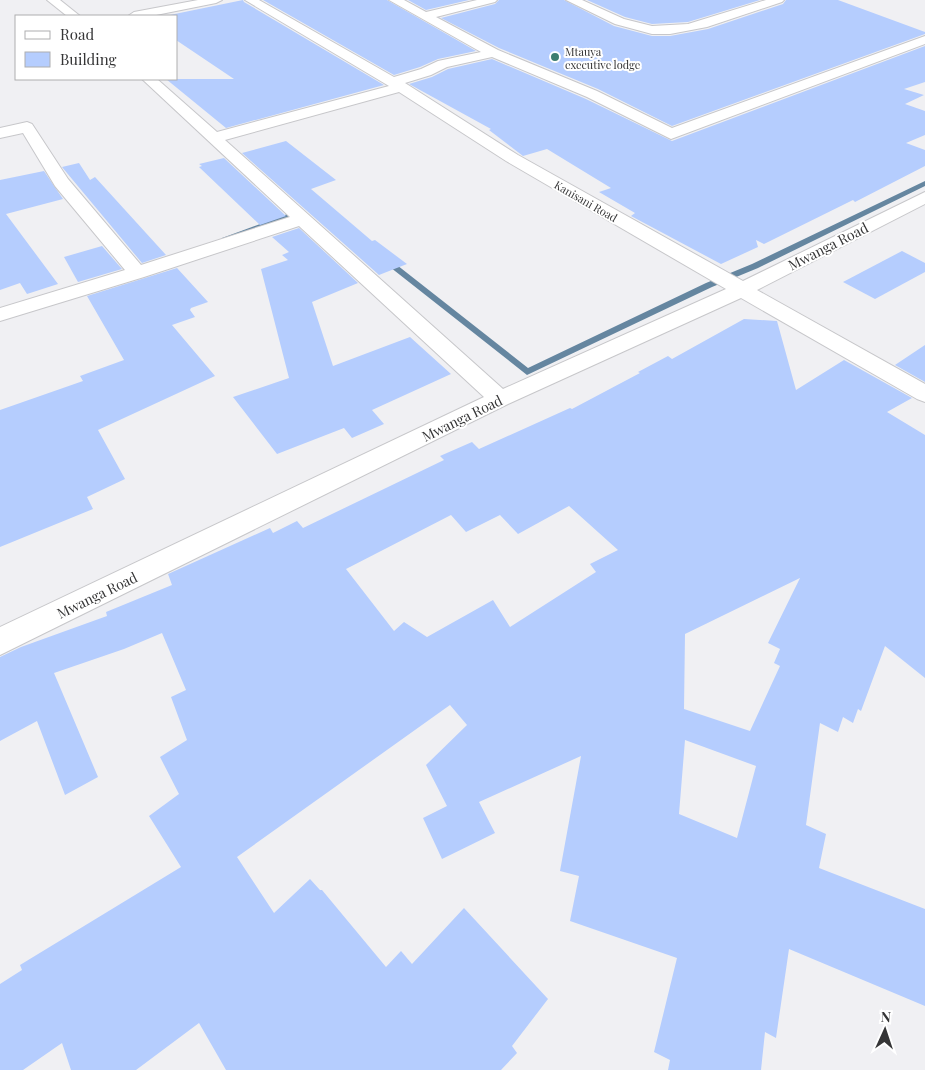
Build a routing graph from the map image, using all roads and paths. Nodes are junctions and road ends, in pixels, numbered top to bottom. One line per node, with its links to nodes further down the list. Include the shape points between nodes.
1 (53, 0): 10 (street)
2 (216, 0): 11 (street)
3 (251, 0): 16 (street, Kanisani Road)
4 (395, 0): 12 (street)
5 (491, 0): 12 (street)
6 (572, 0): 9 (street, via 636,27 655,31 679,30)
7 (778, 0): 9 (street)
8 (728, 5): 9 (street)
9 (742, 11)
10 (73, 15)
11 (139, 15)
12 (425, 16): 14 (street)
13 (925, 40): 14 (street, via 671,134 592,94)
14 (493, 53): 16 (street, via 443,64 395,81)
15 (151, 80): 18 (street)
16 (401, 87): 18 (street); 22 (street, Kanisani Road, via 512,158)
17 (0, 134): 21 (street, via 27,128 61,182)
18 (213, 138): 20 (street)
19 (925, 197): 22 (street, Mwanga Road)
20 (303, 219): 21 (street); 25 (street)
21 (137, 273): 23 (street)
22 (741, 290): 24 (street, Kanisani Road); 25 (street, Mwanga Road)
23 (0, 315)
24 (925, 394)
25 (500, 399): 26 (street, Mwanga Road)
26 (0, 642)

